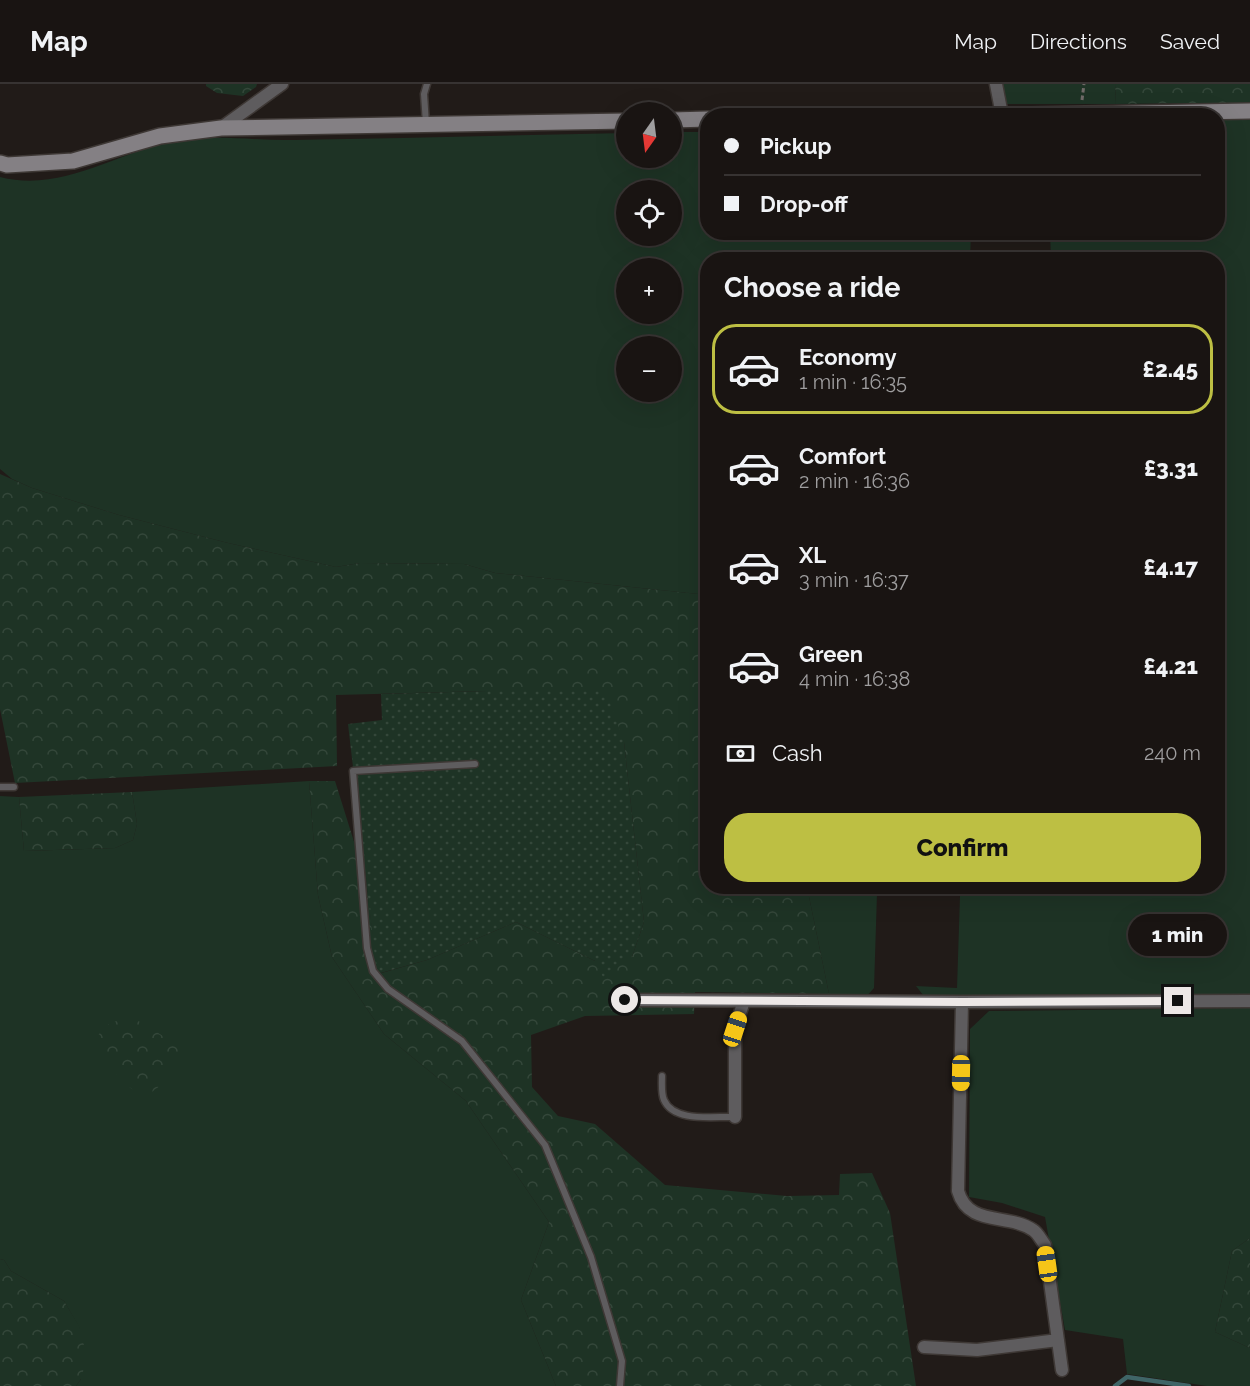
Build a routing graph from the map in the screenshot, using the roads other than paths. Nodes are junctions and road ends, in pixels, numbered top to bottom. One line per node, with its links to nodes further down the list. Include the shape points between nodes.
1 (427, 84): 10 (lane)
2 (996, 84): 4 (street)
3 (279, 85): 11 (street)
4 (1001, 108)
5 (1225, 111): 6 (main road)
6 (1250, 111)
7 (700, 119): 8 (main road)
8 (682, 120)
9 (616, 121): 10 (main road)
10 (426, 124): 11 (main road)
11 (221, 128): 12 (main road, via 160,136 73,162)
12 (0, 163)
13 (475, 764): 25 (lane, via 352,771 367,948 373,971 388,989 462,1041 545,1145 591,1257 621,1360)
14 (0, 787): 15 (lane)
15 (14, 787)
16 (625, 1000): 17 (street)
17 (744, 1001): 19 (street); 21 (street, via 735,1029)
18 (1250, 1001): 19 (street)
19 (962, 1002): 22 (street, via 958,1191 962,1203 972,1213 1034,1231 1045,1245)
20 (662, 1076): 21 (lane, via 663,1097 675,1111 690,1116)
21 (735, 1117)
22 (1058, 1340): 23 (street, via 977,1350); 24 (street)
23 (924, 1347)
24 (1062, 1370)
25 (621, 1386)

